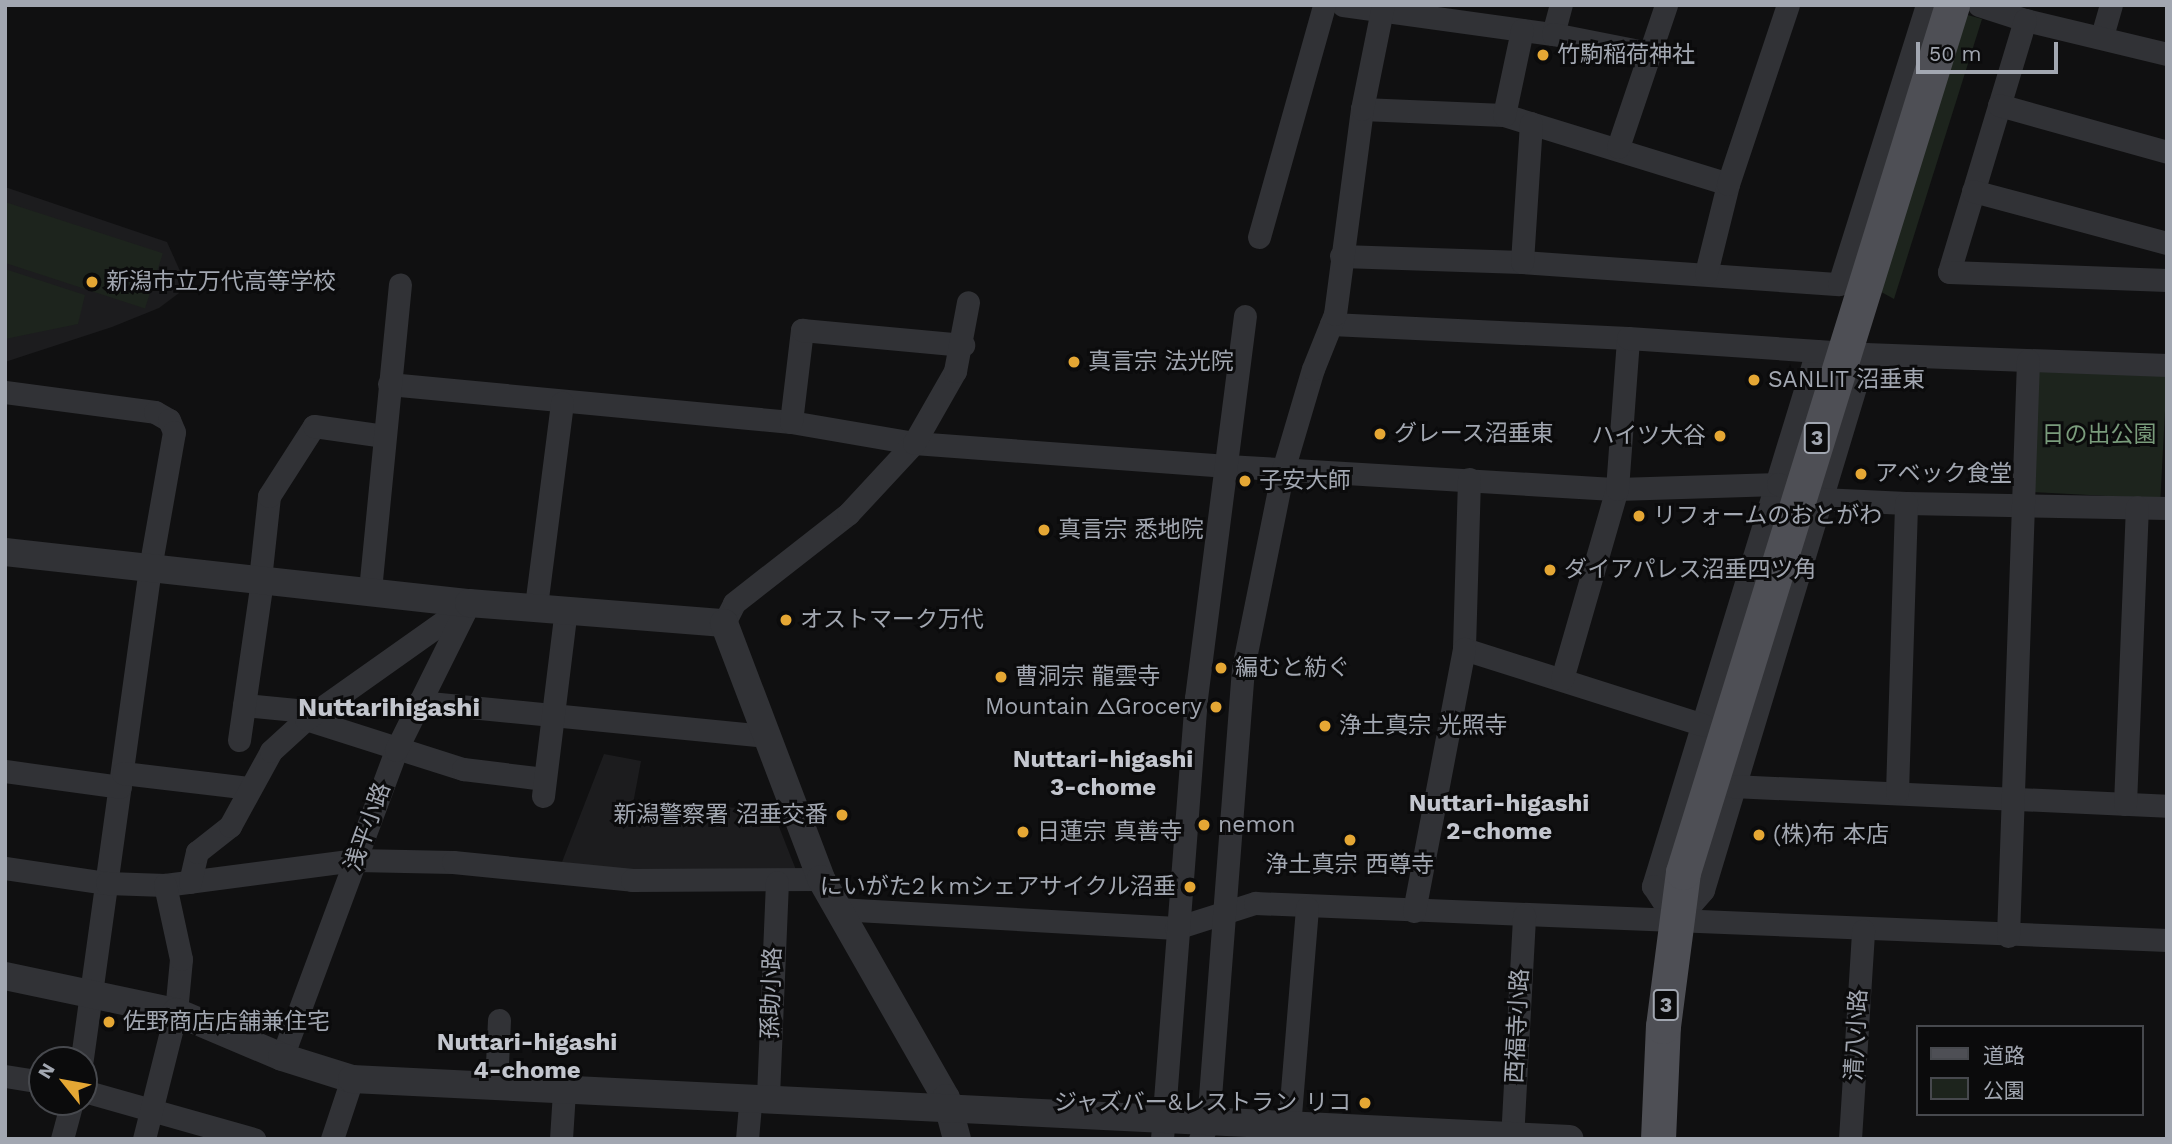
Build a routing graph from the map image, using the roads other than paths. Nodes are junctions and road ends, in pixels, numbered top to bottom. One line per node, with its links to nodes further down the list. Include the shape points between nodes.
1 (1324, 5): 25 (street)
2 (1343, 5): 10 (street)
3 (1561, 5): 13 (street)
4 (1666, 5): 15 (street)
5 (1788, 5): 23 (street)
6 (1927, 5): 29 (street, via 1839,284)
7 (1952, 5): 95 (main road, 3, via 1683,872)
8 (1979, 5): 11 (street)
9 (2111, 5): 14 (street)
10 (1381, 8): 12 (street); 18 (street)
11 (2025, 20): 14 (street); 17 (street)
12 (1522, 30): 13 (street); 19 (street)
13 (1553, 34): 15 (street)
14 (2102, 36): 16 (street)
15 (1649, 54): 21 (street)
16 (2167, 54)
17 (1999, 105): 22 (street); 24 (street)
18 (1362, 109): 19 (street); 27 (street)
19 (1504, 115): 20 (street)
20 (1531, 123): 21 (street); 28 (street)
21 (1618, 147): 23 (street)
22 (2167, 152)
23 (1728, 184): 29 (street)
24 (1973, 191): 26 (street); 30 (street, via 1949,272)
25 (1259, 237)
26 (2167, 243)
27 (1341, 256): 28 (street); 34 (street)
28 (1522, 262): 29 (street)
29 (1706, 272)
30 (2167, 280)
31 (400, 285): 41 (street)
32 (968, 302): 36 (street)
33 (1245, 316): 47 (street)
34 (1331, 324): 35 (street); 48 (street)
35 (1628, 338): 37 (street); 51 (street)
36 (963, 345): 44 (street, via 802,330); 46 (street, via 955,371)
37 (1817, 351): 38 (street); 50 (street)
38 (1866, 354): 39 (street); 52 (street)
39 (2028, 360): 40 (street); 54 (street)
40 (2167, 365)
41 (389, 384): 43 (street); 45 (street)
42 (5, 392): 58 (street, via 155,412 169,420 174,432)
43 (562, 403): 44 (street); 62 (street)
44 (791, 422): 46 (street)
45 (384, 436): 59 (street, via 314,426 270,496); 60 (street)
46 (914, 443): 47 (street); 64 (street, via 848,514 734,603)
47 (1227, 466): 48 (street); 96 (street, via 1196,698)
48 (1283, 470): 49 (street); 92 (street, via 1243,668)
49 (1469, 479): 51 (street); 65 (street)
50 (1778, 484): 51 (street); 52 (street); 71 (street)
51 (1617, 489): 66 (street)
52 (1821, 499): 53 (street); 77 (street)
53 (1906, 503): 54 (street); 79 (street)
54 (2024, 506): 55 (street); 80 (street)
55 (2137, 507): 56 (street); 81 (street)
56 (2167, 508)
57 (5, 552): 58 (street)
58 (150, 568): 59 (street); 76 (street)
59 (261, 580): 60 (street); 68 (street)
60 (370, 590): 61 (street)
61 (470, 603): 62 (street); 67 (street, 浅平小路); 70 (street)
62 (536, 606): 63 (street)
63 (566, 609): 64 (street); 69 (street)
64 (724, 623): 72 (street)
65 (1464, 649): 66 (street); 93 (street)
66 (1562, 680): 71 (street)
67 (419, 702): 69 (street); 74 (street, 浅平小路)
68 (244, 705): 70 (street); 73 (street)
69 (552, 715): 72 (street); 74 (street, via 543,787)
70 (311, 716): 74 (street); 78 (street, via 271,751)
71 (1703, 725): 95 (street, via 1653,886)
72 (766, 736): 85 (street)
73 (239, 740)
74 (396, 750): 83 (street, 浅平小路)
75 (5, 771): 76 (street)
76 (121, 780): 78 (street); 87 (street)
77 (1732, 786): 79 (street); 95 (street, via 1703,890)
78 (247, 788): 88 (street, via 230,826 197,852)
79 (1897, 792): 80 (street)
80 (2016, 799): 81 (street); 98 (street)
81 (2126, 804): 82 (street)
82 (2167, 806)
83 (356, 860): 86 (street, via 453,862 632,880); 88 (street); 105 (street, 浅平小路)
84 (5, 867): 87 (street)
85 (821, 879): 86 (street); 91 (street)
86 (777, 881): 112 (street, 孫助小路, via 768,1096)
87 (107, 883): 89 (street); 101 (street)
88 (190, 883): 89 (street)
89 (164, 885): 102 (street, via 181,959)
90 (1307, 908): 92 (street, via 1255,903); 93 (street); 116 (street)
91 (838, 909): 96 (street); 114 (street, via 946,1098)
92 (1225, 910): 96 (street); 118 (street)
93 (1415, 911): 94 (street)
94 (1524, 915): 95 (street); 119 (street, 西福寺小路)
95 (1676, 921): 97 (street); 128 (main road, 3, via 1663,1026)
96 (1175, 928): 117 (street)
97 (1863, 930): 98 (street); 129 (street, 清八小路)
98 (2008, 936): 99 (street)
99 (2167, 940)
100 (5, 976): 101 (street)
101 (94, 995): 102 (street); 104 (street)
102 (176, 1012): 105 (street); 113 (street)
103 (499, 1020): 109 (street)
104 (85, 1046)
105 (282, 1057): 107 (street)
106 (5, 1076): 108 (street)
107 (352, 1079): 109 (street); 123 (street)
108 (28, 1080)
109 (496, 1086): 110 (street)
110 (564, 1091): 112 (street); 124 (street)
111 (98, 1094): 113 (street)
112 (762, 1101): 114 (street); 125 (street)
113 (152, 1107): 121 (street); 122 (street)
114 (947, 1110): 117 (street); 126 (street)
115 (68, 1116): 120 (street)
116 (1289, 1127): 118 (street); 119 (street)
117 (1161, 1129): 118 (street)
118 (1204, 1131)
119 (1512, 1138): 127 (street)
120 (62, 1139)
121 (144, 1139)
122 (254, 1139)
123 (332, 1139)
124 (561, 1139)
125 (747, 1139)
126 (957, 1139)
127 (1570, 1139)
128 (1658, 1139)
129 (1850, 1139)

